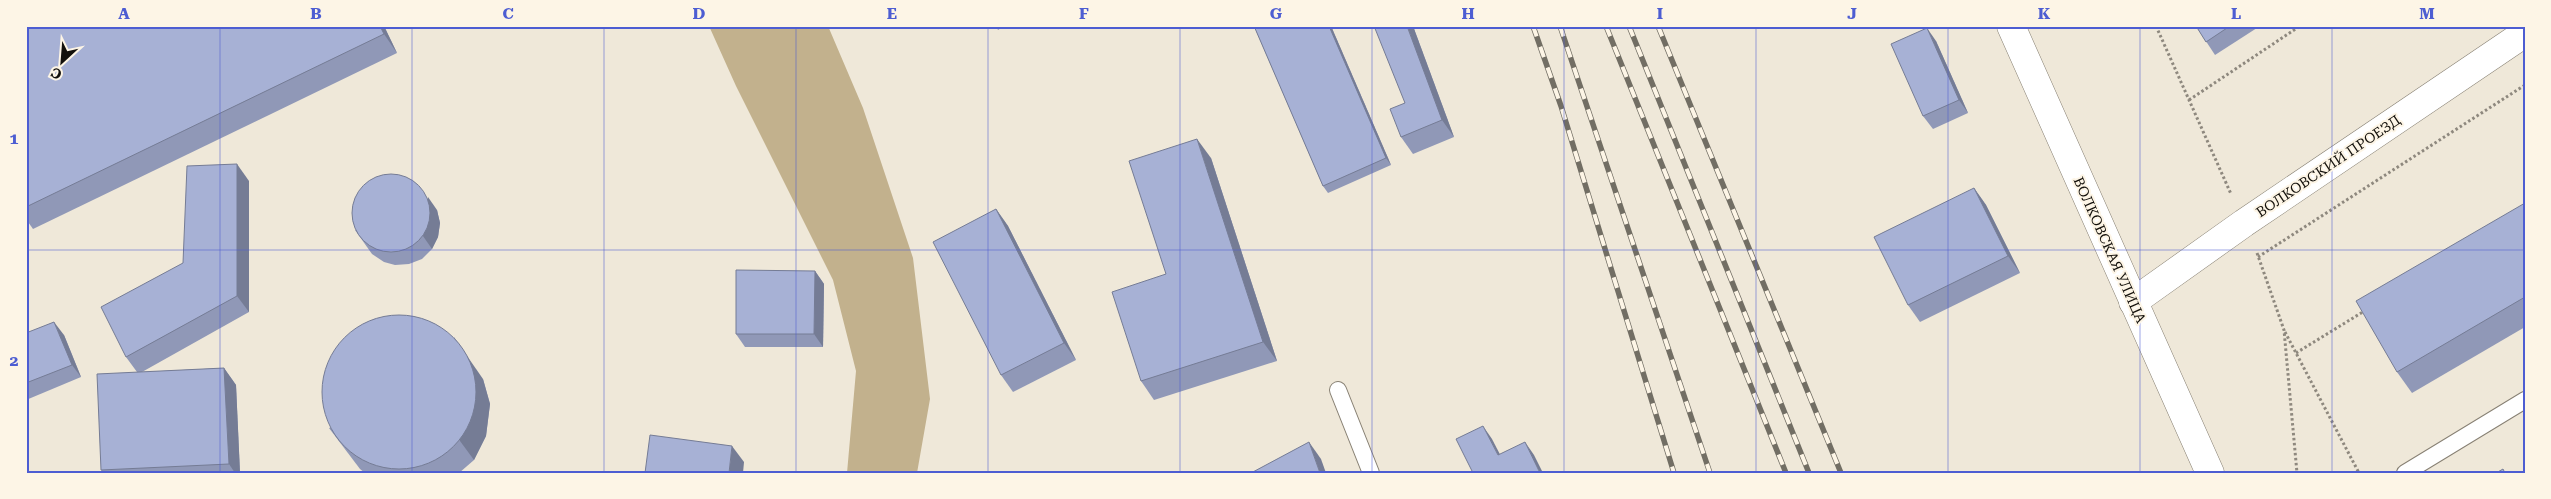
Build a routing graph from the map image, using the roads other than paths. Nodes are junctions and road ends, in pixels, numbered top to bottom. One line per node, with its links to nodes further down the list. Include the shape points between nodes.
1 (2012, 26): 3 (main road, ВОЛКОВСКАЯ УЛИЦА)
2 (2525, 33): 3 (main road, ВОЛКОВСКИЙ ПРОЕЗД)
3 (2133, 302): 7 (main road, ВОЛКОВСКАЯ УЛИЦА)
4 (1338, 390): 6 (lane)
5 (2525, 400): 8 (lane)
6 (1371, 473)
7 (2210, 473)
8 (2405, 473)

